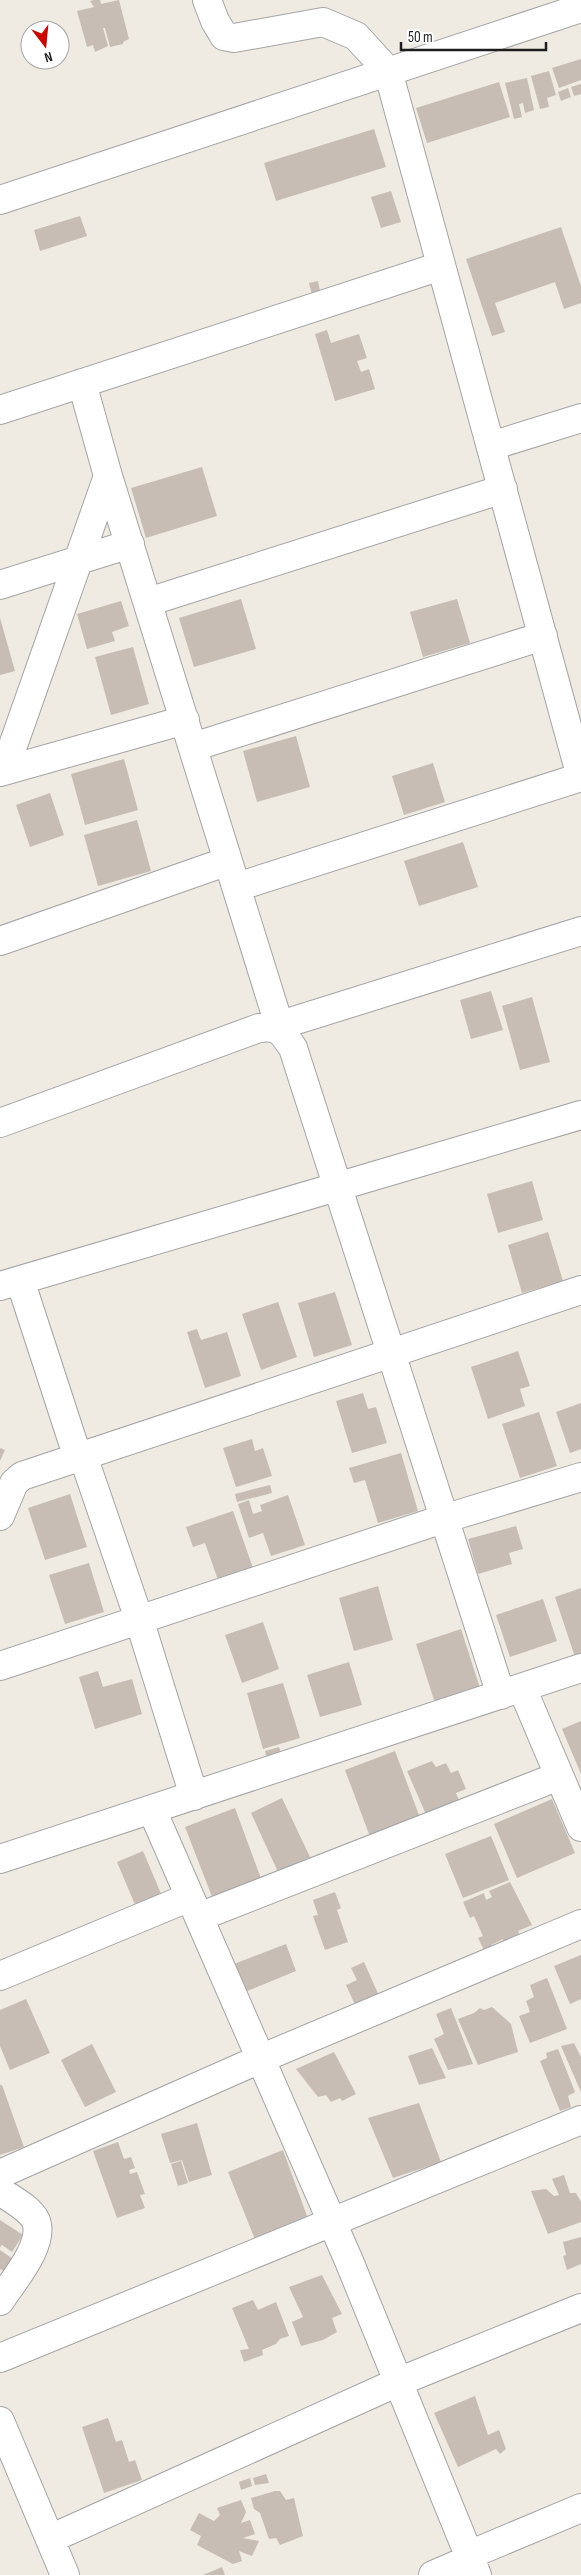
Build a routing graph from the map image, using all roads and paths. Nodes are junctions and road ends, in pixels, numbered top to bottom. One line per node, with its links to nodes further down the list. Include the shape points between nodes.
1 (207, 0): 3 (street, via 224,36 234,38 324,22 356,36)
2 (581, 8): 3 (street)
3 (388, 71): 4 (street); 5 (street)
4 (0, 200)
5 (441, 266): 6 (street); 9 (street)
6 (82, 383): 7 (street); 10 (street)
7 (0, 410)
8 (581, 418): 9 (street)
9 (491, 446): 11 (street)
10 (108, 476): 12 (street); 13 (street)
11 (502, 489): 15 (street); 16 (street)
12 (130, 544): 13 (street); 15 (street)
13 (79, 559): 14 (street); 19 (street)
14 (0, 585)
15 (148, 602): 17 (street)
16 (543, 636): 18 (street); 20 (street)
17 (184, 720): 18 (street); 19 (street)
18 (193, 747): 21 (street)
19 (2, 771)
20 (581, 777): 22 (street)
21 (228, 861): 22 (street); 24 (street)
22 (236, 887): 25 (street)
23 (581, 931): 25 (street)
24 (0, 941)
25 (279, 1028): 27 (street, via 259,1028); 28 (street, via 293,1048)
26 (581, 1115): 28 (street)
27 (0, 1123)
28 (337, 1187): 29 (street); 31 (street)
29 (10, 1283): 32 (street)
30 (581, 1290): 31 (street)
31 (390, 1354): 32 (street); 35 (street)
32 (80, 1457): 34 (street, via 22,1476 14,1483); 36 (street)
33 (581, 1478): 35 (street)
34 (0, 1516)
35 (443, 1519): 36 (street); 39 (street)
36 (138, 1619): 37 (street); 41 (street)
37 (0, 1666)
38 (581, 1668): 39 (street)
39 (512, 1691): 40 (street); 41 (street)
40 (559, 1776): 43 (street); 45 (street)
41 (194, 1796): 42 (street)
42 (152, 1810): 44 (street); 45 (street)
43 (581, 1827)
44 (0, 1859)
45 (195, 1907): 47 (street); 48 (street)
46 (581, 1924): 48 (street)
47 (0, 1976)
48 (260, 2059): 50 (street); 52 (street)
49 (581, 2120): 52 (street)
50 (0, 2174)
51 (0, 2191): 53 (street, via 27,2210 36,2221 37,2233 34,2249)
52 (332, 2222): 55 (street); 56 (street)
53 (0, 2301)
54 (581, 2308): 56 (street)
55 (0, 2358)
56 (398, 2382): 59 (street); 60 (street)
57 (0, 2421): 59 (street)
58 (581, 2508): 60 (street)
59 (50, 2539): 61 (street)
60 (472, 2563): 62 (street)
61 (65, 2575)
62 (433, 2575)

